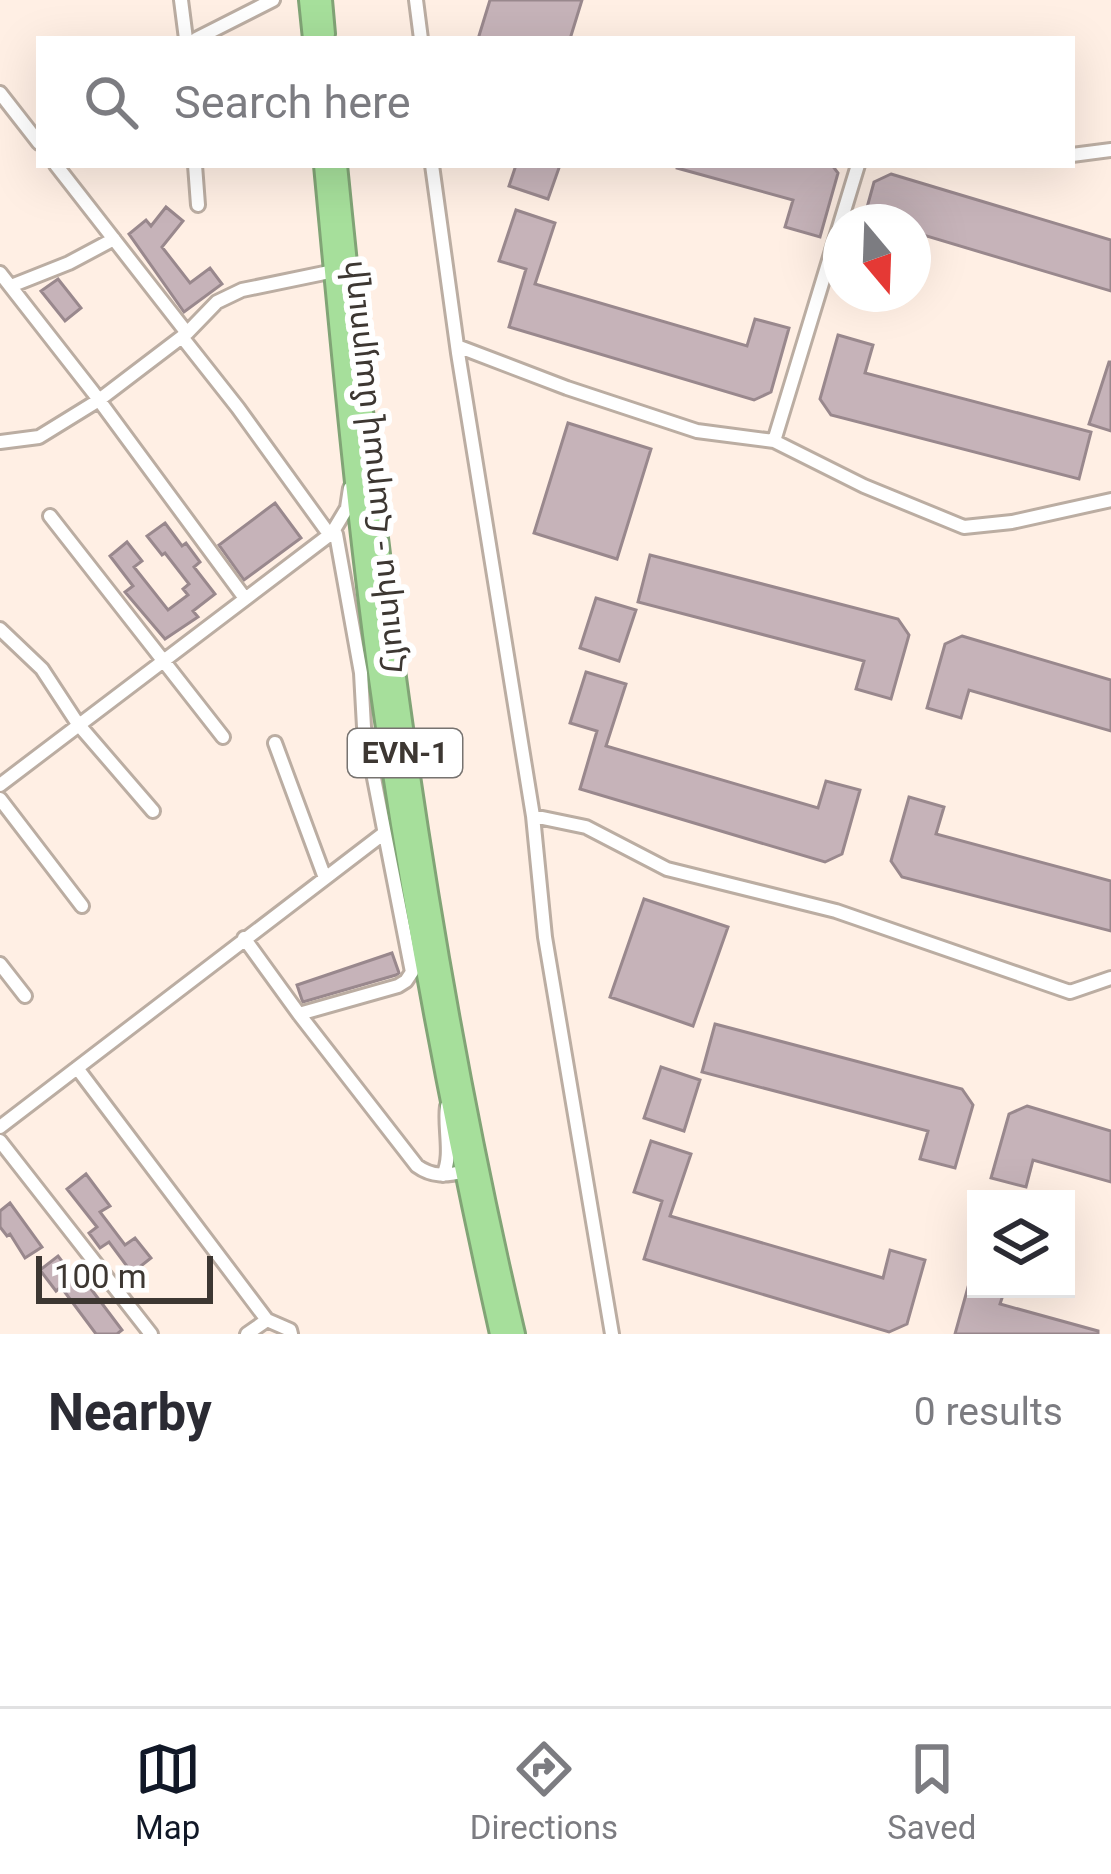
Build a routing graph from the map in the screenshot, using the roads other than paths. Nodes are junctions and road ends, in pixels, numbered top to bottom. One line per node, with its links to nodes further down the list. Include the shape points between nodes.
1 (181, 0): 6 (street)
2 (273, 0): 7 (street)
3 (309, 0): 8 (highway)
4 (322, 0): 9 (highway)
5 (416, 0): 10 (street)
6 (186, 36)
7 (202, 36)
8 (313, 36)
9 (325, 36)
10 (421, 36)
11 (0, 93): 12 (street)
12 (36, 139)
13 (1111, 150): 14 (street)
14 (1075, 155)
15 (58, 168): 22 (street)
16 (195, 168): 21 (street)
17 (325, 168): 23 (highway, Հյուսիս - Հարավ մայրուղի / EVN-1)
18 (338, 168): 65 (highway, Հյուսիս - Հարավ մայրուղի / EVN-1, via 412,802)
19 (432, 168): 27 (street)
20 (857, 168): 30 (street)
21 (198, 205)
22 (115, 239): 25 (street); 26 (street)
23 (334, 271): 26 (street, via 242,290 217,302); 31 (highway, Հյուսիս - Հարավ մայրուղի / EVN-1)
24 (0, 273): 25 (street)
25 (11, 286): 28 (street)
26 (185, 335): 28 (street); 34 (street)
27 (457, 346): 30 (street, via 697,431); 45 (street)
28 (99, 400): 29 (street, via 39,437); 36 (street)
29 (1, 441)
30 (774, 441): 32 (street, via 964,527)
31 (354, 457): 34 (street, via 347,508); 35 (highway, Հյուսիս - Հարավ մայրուղի / EVN-1)
32 (1111, 500)
33 (50, 516): 38 (street)
34 (332, 534): 35 (street, via 351,541); 36 (street); 46 (street, via 362,673)
35 (368, 587): 55 (highway, Հյուսիս - Հարավ մայրուղի / EVN-1)
36 (244, 597): 38 (street)
37 (0, 629): 39 (street, via 42,669)
38 (162, 660): 39 (street); 40 (street)
39 (78, 724): 42 (street); 44 (street)
40 (223, 737)
41 (275, 743): 47 (street)
42 (0, 785)
43 (0, 799): 48 (street)
44 (153, 811)
45 (533, 816): 51 (street, via 586,827 668,869 836,911 1070,992); 66 (street, via 545,937)
46 (383, 834): 47 (street); 53 (street, via 412,972 398,986)
47 (325, 878): 49 (street)
48 (82, 906)
49 (244, 938): 53 (street); 54 (street)
50 (0, 964): 52 (street)
51 (1111, 978)
52 (25, 996)
53 (298, 1014): 59 (street, via 409,1156 426,1173)
54 (77, 1069): 56 (street); 60 (street)
55 (448, 1092): 58 (highway, Հյուսիս - Հարավ մայրուղի / EVN-1); 59 (street)
56 (0, 1127)
57 (0, 1141): 61 (street)
58 (465, 1171): 59 (street); 64 (highway, Հյուսիս - Հարավ մայրուղի / EVN-1)
59 (443, 1175)
60 (267, 1320): 62 (street); 63 (street)
61 (151, 1334)
62 (247, 1334)
63 (291, 1334)
64 (500, 1334)
65 (515, 1334)
66 (612, 1334)

